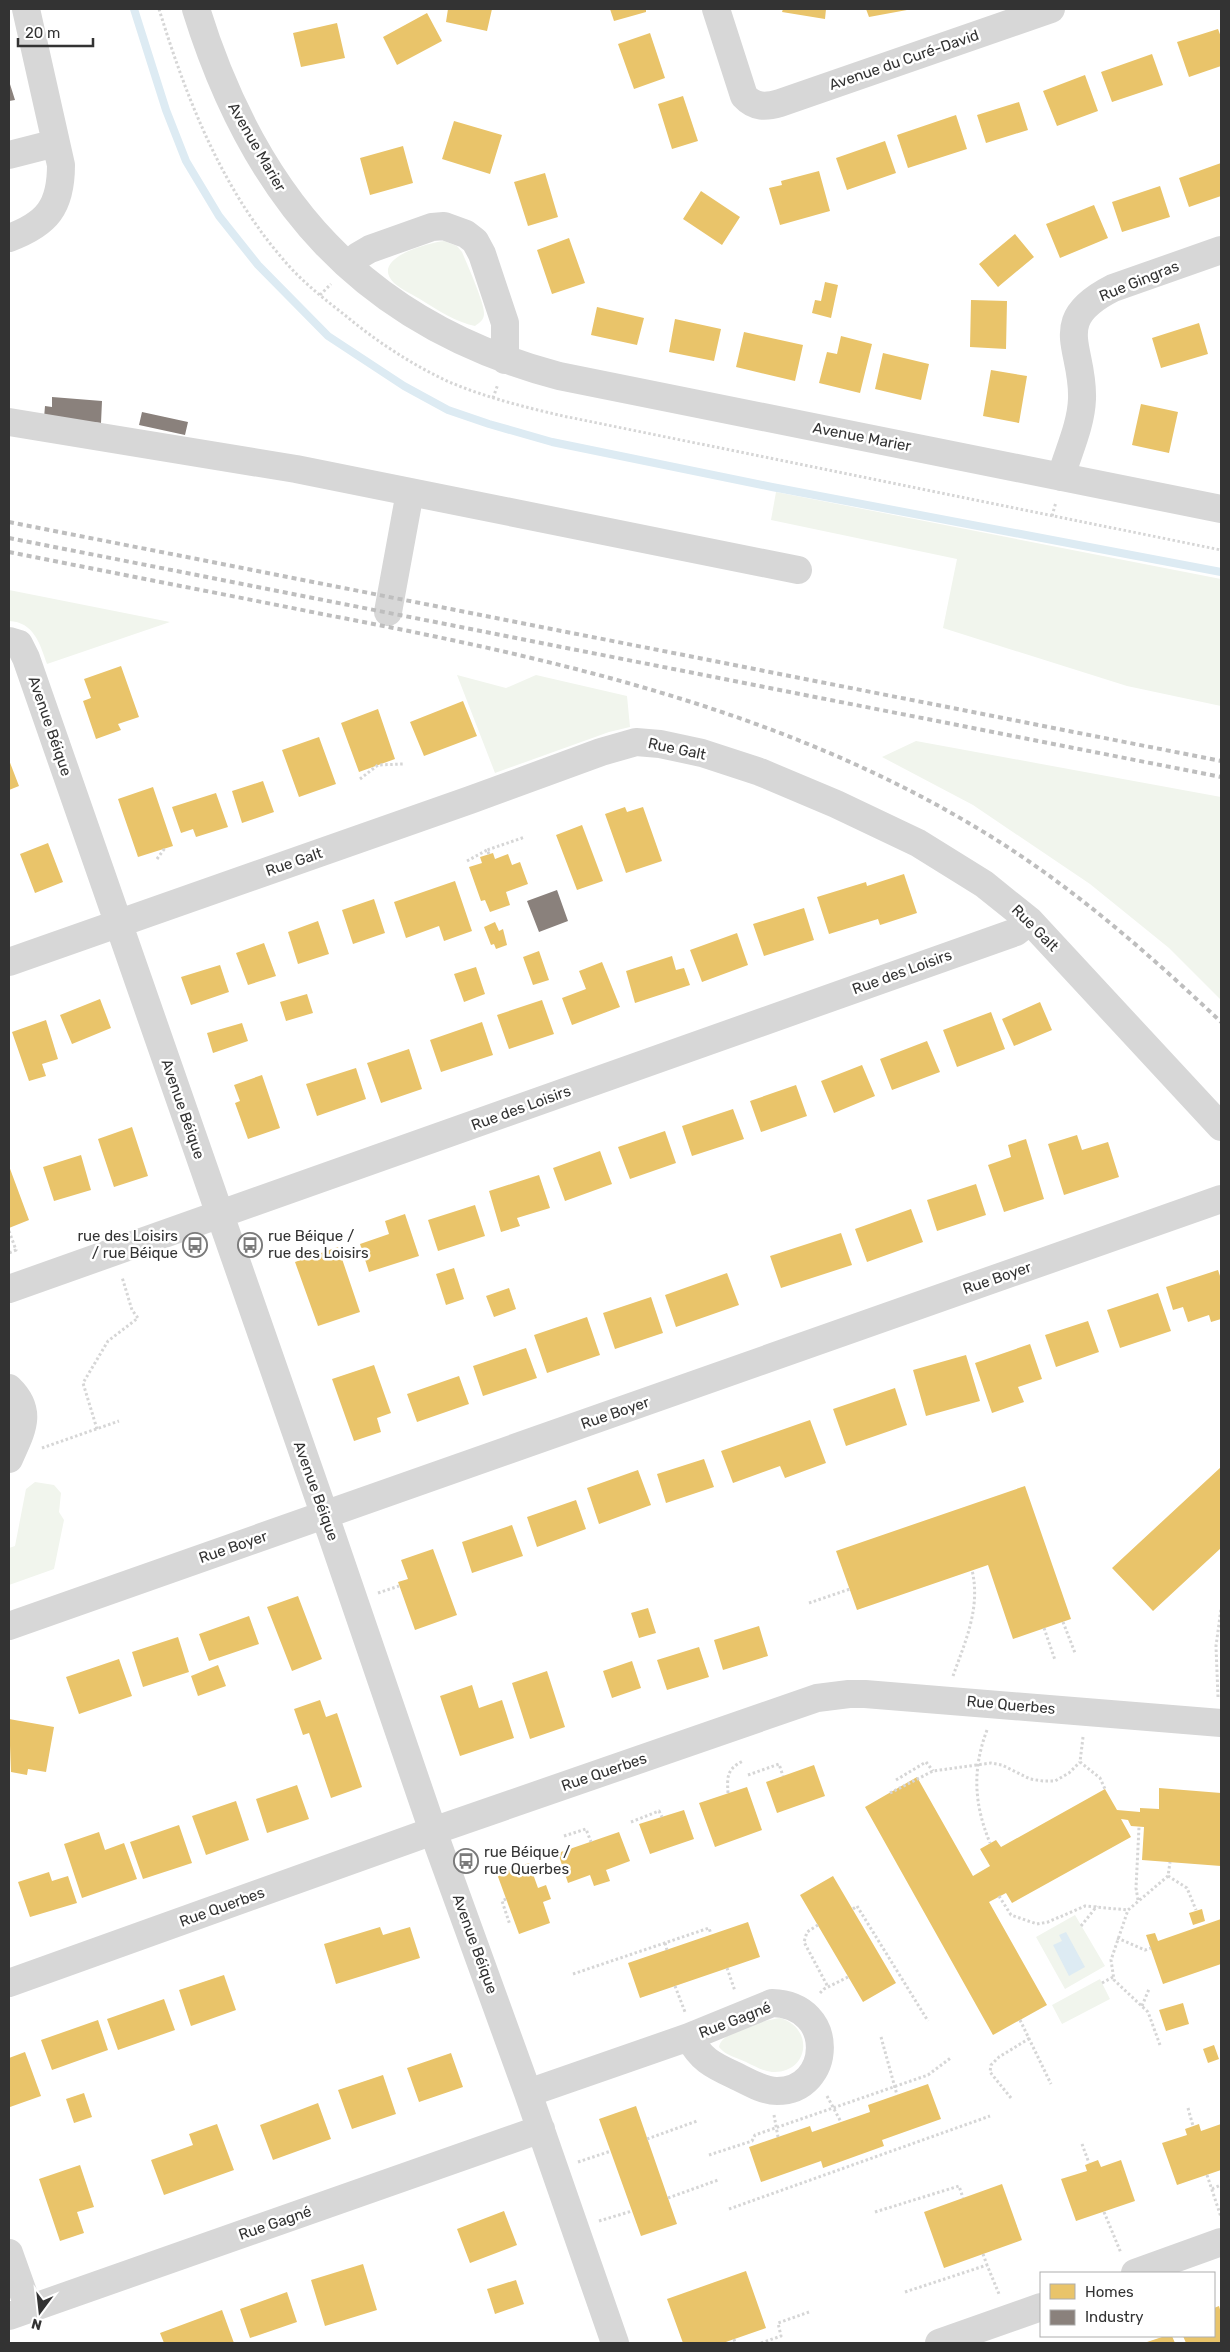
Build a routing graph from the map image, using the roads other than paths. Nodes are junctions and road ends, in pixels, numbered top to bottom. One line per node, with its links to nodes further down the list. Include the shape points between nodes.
1 (26, 9): 5 (street)
2 (196, 9): 9 (street, Avenue Marier, via 224,89 259,157 294,208)
3 (716, 9): 4 (street, Avenue du Curé-David, via 744,96 755,105 764,106)
4 (1051, 9)
5 (56, 143): 6 (street); 7 (street, via 61,166 61,186 56,203 43,220)
6 (12, 148)
7 (9, 238)
8 (1221, 250): 12 (street, Rue Gingras, via 1113,288 1087,304 1080,313 1073,334 1082,400)
9 (349, 266): 10 (street, Avenue Marier, via 386,297 427,324); 10 (street, via 370,249 432,227 444,226 466,234 475,241 482,254 505,323)
10 (505, 360): 12 (street, Avenue Marier, via 585,382)
11 (9, 422): 13 (street, via 296,469)
12 (1061, 477): 14 (street, Avenue Marier)
13 (410, 492): 15 (street); 16 (street)
14 (1221, 510)
15 (798, 570)
16 (388, 612)
17 (12, 641): 19 (street, Avenue Béique, via 19,644 26,658)
18 (1030, 921): 19 (street, Rue Galt, via 976,879 888,827 760,772 678,747 636,742); 21 (street, Rue Galt); 23 (street, Rue des Loisirs, via 1016,932)
19 (118, 923): 20 (street, Rue Galt); 23 (street, Avenue Béique)
20 (9, 962)
21 (1221, 1127)
22 (1221, 1199): 27 (street, Rue Boyer)
23 (219, 1216): 24 (street, Rue des Loisirs); 27 (street, Avenue Béique)
24 (9, 1289)
25 (9, 1388): 26 (street, via 18,1397 24,1413)
26 (22, 1455)
27 (325, 1515): 28 (street, Rue Boyer); 30 (street, Avenue Béique)
28 (9, 1626)
29 (1220, 1713): 30 (street, Rue Querbes, via 832,1695 803,1702)
30 (433, 1831): 31 (street, Rue Querbes); 33 (street, Avenue Béique)
31 (9, 1983)
32 (687, 2026): 33 (street, Rue Gagné)
33 (528, 2093): 34 (street, Avenue Béique)
34 (541, 2129): 39 (street, Rue Gagné); 40 (street, Avenue Béique)
35 (1221, 2242): 37 (street)
36 (9, 2253): 39 (street)
37 (1129, 2266)
38 (1040, 2307): 41 (street)
39 (19, 2313)
40 (614, 2343)
41 (939, 2343)

